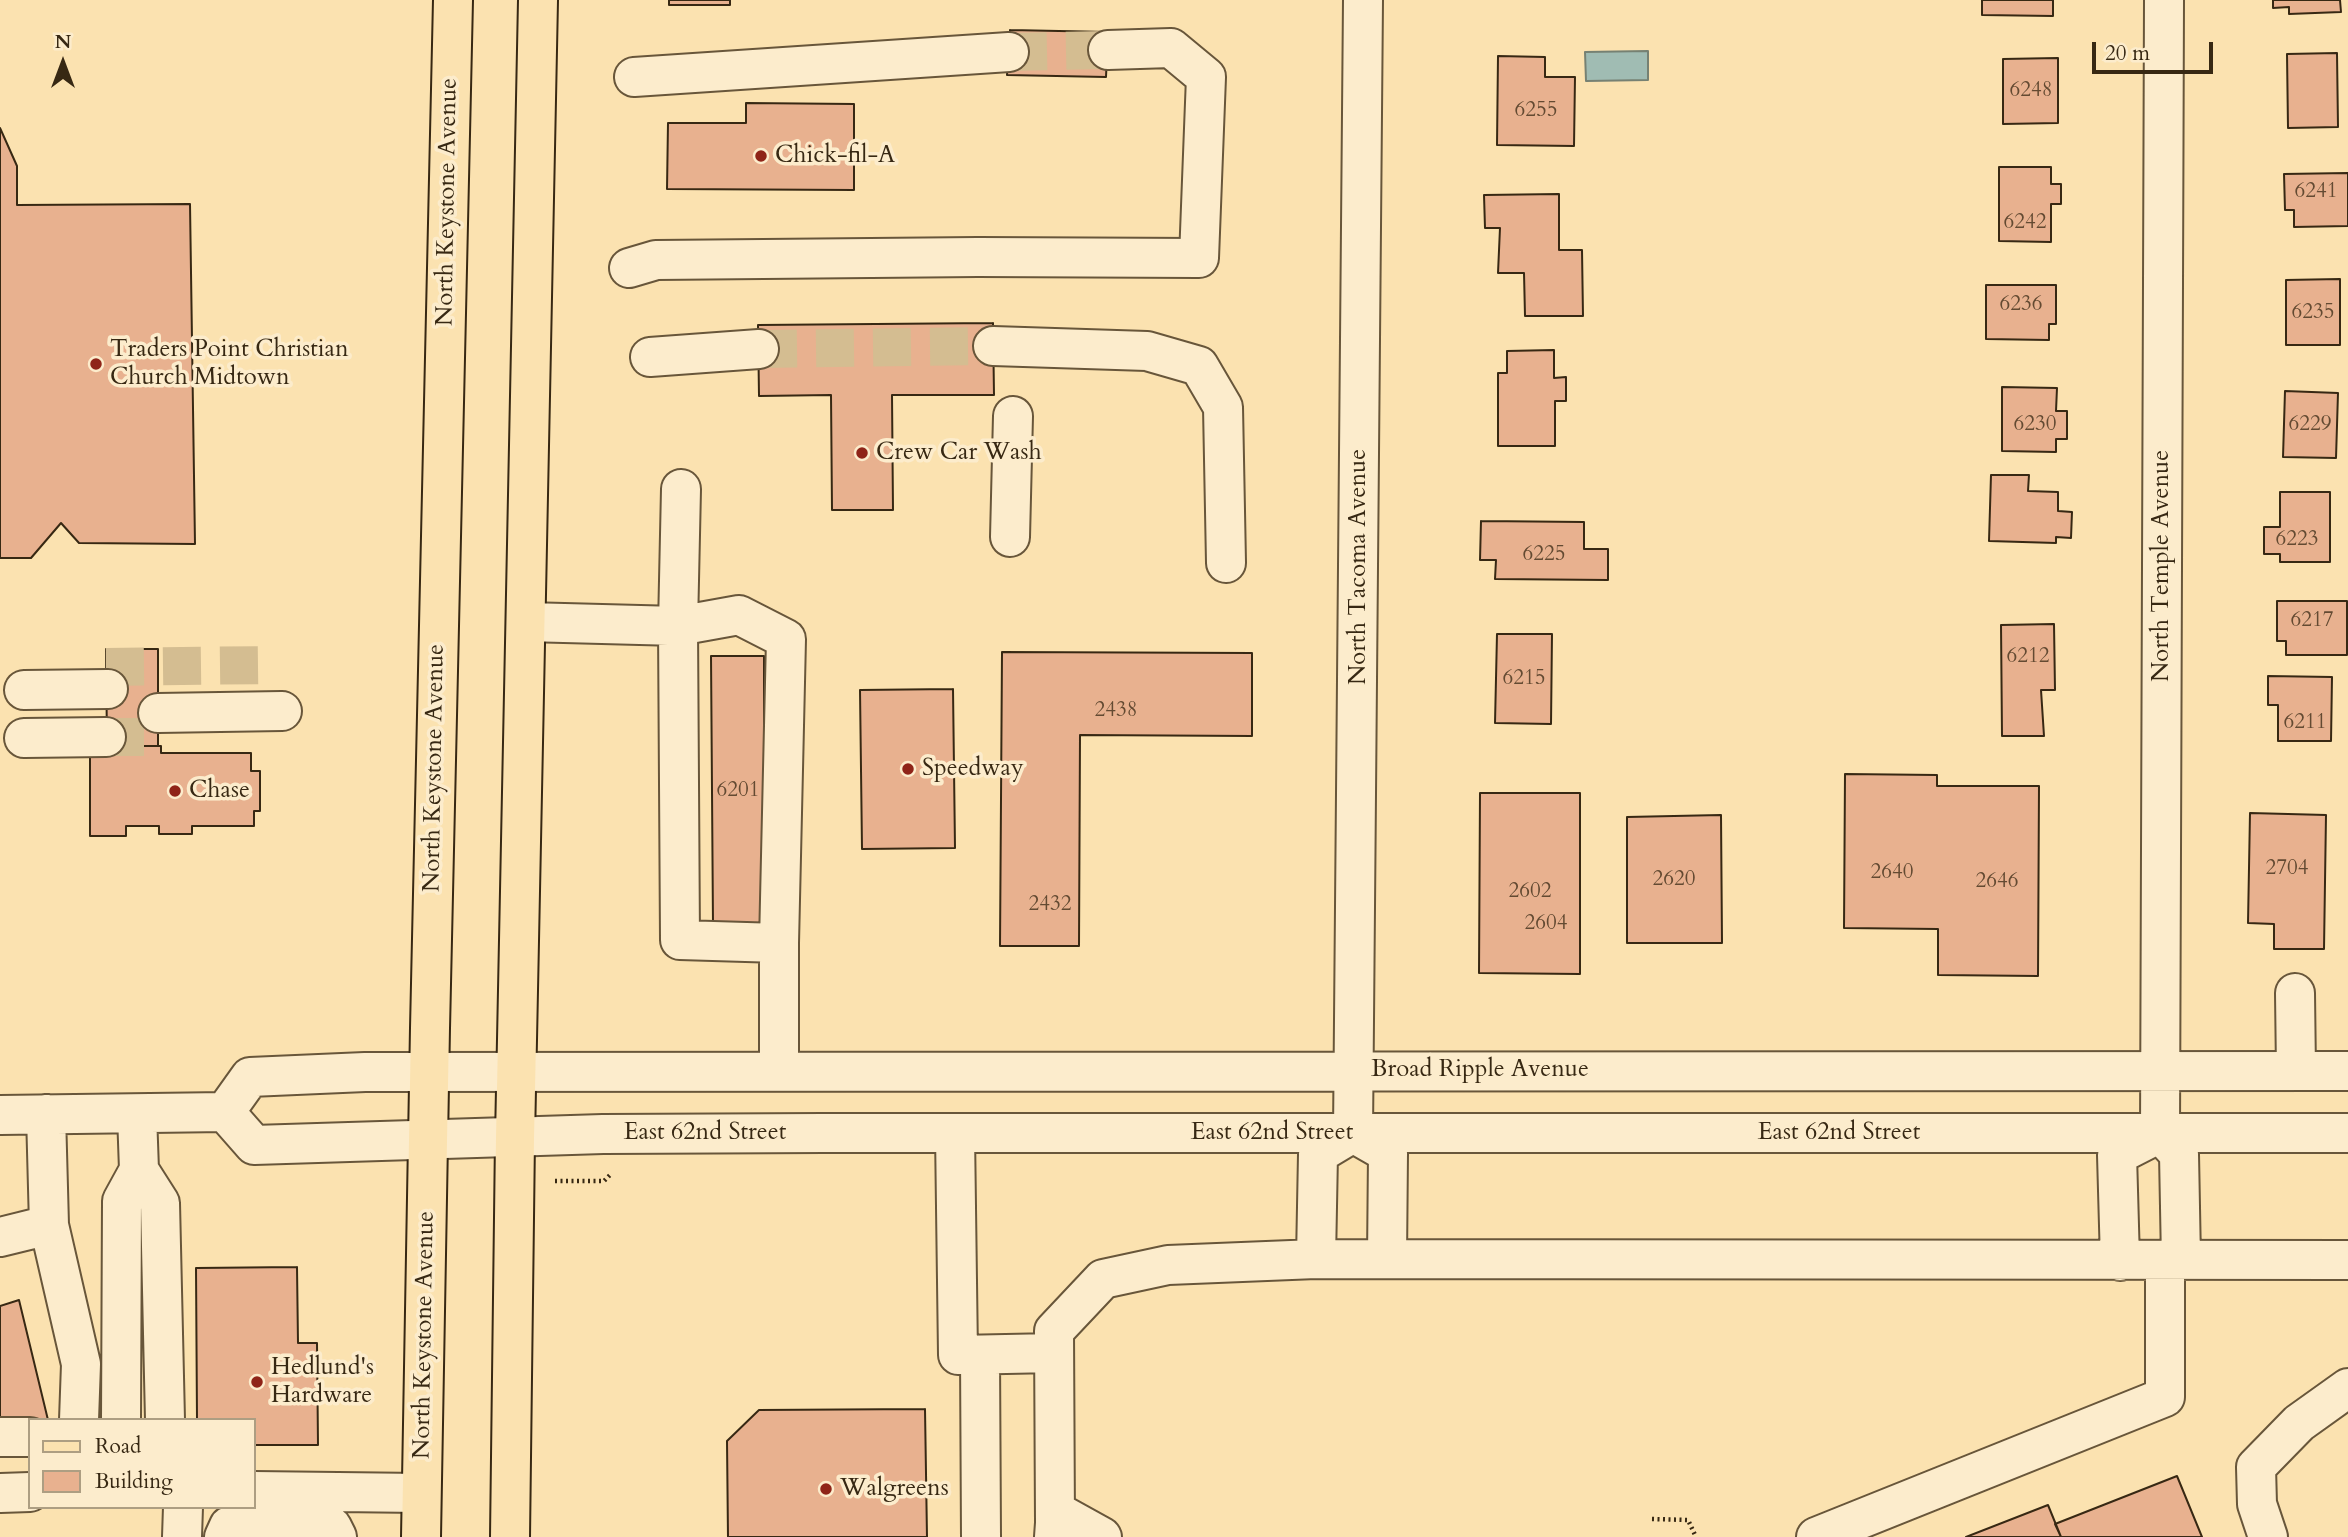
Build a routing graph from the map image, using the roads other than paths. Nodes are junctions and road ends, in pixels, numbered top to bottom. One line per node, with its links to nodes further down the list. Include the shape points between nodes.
1 (453, 0): 29 (main road, North Keystone Avenue)
2 (538, 0): 16 (main road)
3 (1363, 0): 23 (street, North Tacoma Avenue)
4 (2164, 0): 26 (street, North Temple Avenue)
5 (1108, 50): 8 (street, via 1171,48 1206,77 1199,258 656,260)
6 (1009, 52): 7 (street)
7 (634, 77)
8 (629, 268)
9 (993, 346): 15 (street, via 1147,351 1199,366 1223,407)
10 (759, 349): 11 (street)
11 (650, 357)
12 (1013, 416): 14 (street)
13 (681, 489): 17 (street)
14 (1010, 537)
15 (1226, 563)
16 (526, 622): 17 (street); 24 (main road)
17 (678, 626): 21 (street, via 680,940); 21 (street, via 740,615 786,639)
18 (24, 702): 18 (street, via 107,702)
19 (282, 712): 20 (street)
20 (158, 713)
21 (779, 943): 25 (street)
22 (2295, 993): 27 (street)
23 (1355, 1070): 25 (street); 26 (street, Broad Ripple Avenue); 35 (street, North Tacoma Avenue)
24 (517, 1071): 25 (street); 29 (street); 38 (main road)
25 (779, 1071)
26 (2160, 1071): 27 (street); 36 (street, North Temple Avenue)
27 (2296, 1071): 28 (street)
28 (2348, 1071)
29 (429, 1072): 30 (street, via 250,1077); 39 (main road, North Keystone Avenue)
30 (225, 1112): 32 (street); 39 (street, East 62nd Street, via 254,1145)
31 (46, 1114): 32 (street); 33 (street); 41 (street)
32 (137, 1114): 40 (street)
33 (0, 1115)
34 (955, 1133): 35 (street, East 62nd Street); 38 (street, East 62nd Street); 49 (street, via 958,1355)
35 (1353, 1133): 36 (street, East 62nd Street); 43 (street, via 1318,1154); 44 (street, via 1388,1153)
36 (2160, 1133): 37 (street, East 62nd Street); 45 (street, via 2179,1154); 47 (street, via 2117,1155)
37 (2348, 1133)
38 (515, 1138): 39 (street, East 62nd Street); 64 (main road)
39 (429, 1139): 57 (main road, North Keystone Avenue)
40 (139, 1170): 52 (street, via 121,1201); 53 (street, via 160,1203)
41 (49, 1225): 42 (street); 51 (street, via 80,1364)
42 (0, 1237)
43 (1316, 1259): 44 (street); 48 (street, via 1168,1265 1103,1279 1054,1331)
44 (1387, 1259): 47 (street)
45 (2173, 1260): 46 (street); 47 (street); 67 (street, via 2165,1397)
46 (2348, 1260)
47 (2120, 1261)
48 (1054, 1353): 49 (street); 59 (street)
49 (980, 1355): 65 (street)
50 (2348, 1388): 68 (street, via 2299,1423 2256,1467 2257,1504)
51 (79, 1418)
52 (121, 1418)
53 (165, 1418)
54 (0, 1437): 55 (street)
55 (28, 1437)
56 (256, 1491): 57 (street)
57 (421, 1493): 63 (main road, North Keystone Avenue)
58 (183, 1509): 60 (street)
59 (1055, 1524): 66 (street)
60 (183, 1537)
61 (224, 1537): 62 (street, via 229,1526 332,1527)
62 (337, 1537)
63 (421, 1537)
64 (510, 1537)
65 (981, 1537)
66 (1102, 1537)
67 (1815, 1537)
68 (2268, 1537)

